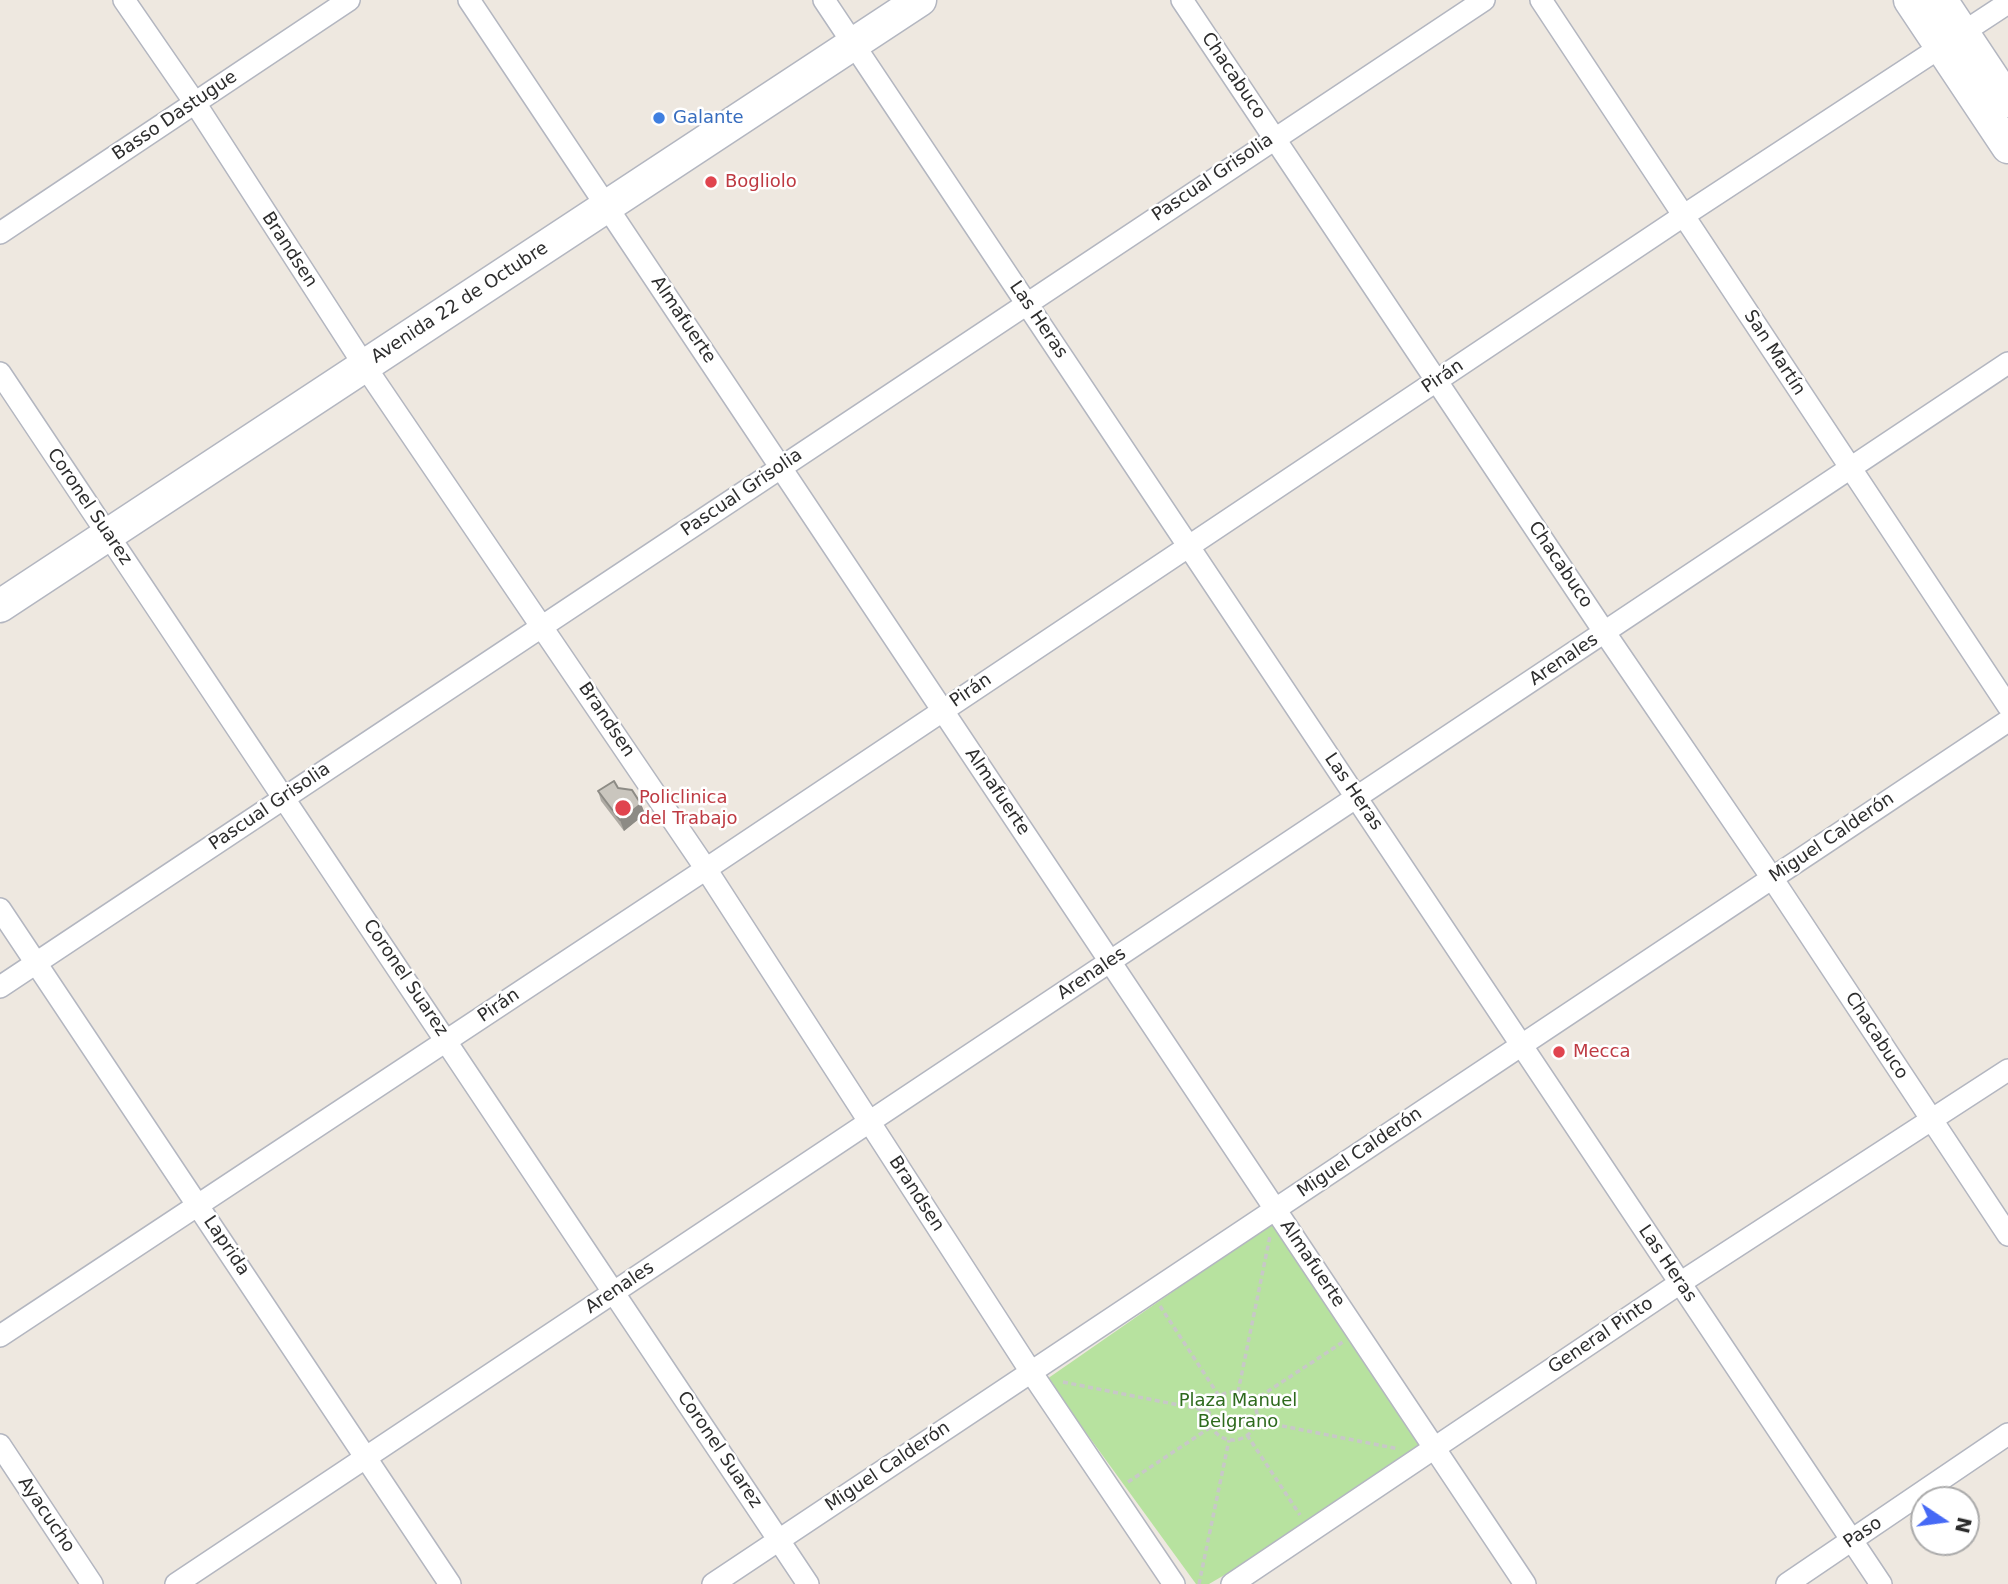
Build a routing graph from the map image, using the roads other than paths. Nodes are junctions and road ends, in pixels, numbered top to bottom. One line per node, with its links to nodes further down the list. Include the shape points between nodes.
1 (124, 0): 15 (street, Brandsen)
2 (349, 0): 15 (street, Basso Dastugue)
3 (469, 0): 18 (street, Almafuerte)
4 (824, 0): 13 (street, Las Heras)
5 (920, 0): 13 (main road, Avenida 22 de Octubre)
6 (1182, 0): 16 (street, Chacabuco)
7 (1484, 0): 16 (street, Pascual Grisolia)
8 (1541, 0): 19 (street, San Martín)
9 (1910, 0): 12 (main road)
10 (1941, 0): 12 (main road)
11 (2008, 3): 12 (street, Pirán)
12 (1953, 40): 14 (main road); 17 (main road); 19 (street, Pirán)
13 (854, 45): 18 (main road, Avenida 22 de Octubre); 21 (street, Las Heras)
14 (2008, 101)
15 (195, 103): 20 (street, Basso Dastugue); 23 (street, Brandsen)
16 (1275, 138): 21 (street, Pascual Grisolia); 25 (street, Chacabuco)
17 (2008, 147)
18 (608, 207): 23 (main road, Avenida 22 de Octubre); 26 (street, Almafuerte)
19 (1683, 216): 25 (street, Pirán); 27 (street, San Martín)
20 (0, 233)
21 (1027, 303): 26 (street, Pascual Grisolia); 29 (street, Las Heras)
22 (2008, 363): 27 (street, Arenales)
23 (364, 365): 28 (main road, Avenida 22 de Octubre); 31 (street, Brandsen)
24 (0, 373): 28 (street, Coronel Suarez)
25 (1437, 380): 29 (street, Pirán); 32 (street, Chacabuco)
26 (780, 467): 31 (street, Pascual Grisolia); 34 (street, Almafuerte)
27 (1850, 469): 32 (street, Arenales); 33 (street, San Martín)
28 (107, 535): 30 (main road, Avenida 22 de Octubre); 36 (street, Coronel Suarez)
29 (1190, 546): 34 (street, Pirán); 37 (street, Las Heras)
30 (0, 606)
31 (543, 627): 36 (street, Pascual Grisolia); 38 (street, Brandsen)
32 (1605, 633): 37 (street, Arenales); 39 (street, Chacabuco)
33 (2008, 706)
34 (943, 709): 38 (street, Pirán); 42 (street, Almafuerte)
35 (2008, 721): 39 (street, Miguel Calderón)
36 (284, 797): 41 (street, Pascual Grisolia); 44 (street, Coronel Suarez)
37 (1357, 798): 42 (street, Arenales); 45 (street, Las Heras)
38 (706, 869): 44 (street, Pirán); 48 (street, Brandsen)
39 (1772, 878): 45 (street, Miguel Calderón); 47 (street, Chacabuco)
40 (0, 909): 41 (street, Laprida)
41 (36, 962): 43 (street, Pascual Grisolia); 49 (street, Laprida)
42 (1111, 962): 48 (street, Arenales); 50 (street, Almafuerte)
43 (0, 986)
44 (447, 1041): 49 (street, Pirán); 53 (street, Coronel Suarez)
45 (1521, 1045): 50 (street, Miguel Calderón); 52 (street, Las Heras)
46 (2008, 1070): 47 (street, General Pinto)
47 (1932, 1120): 51 (street, Chacabuco); 52 (street, General Pinto)
48 (870, 1123): 53 (street, Arenales); 55 (street, Brandsen)
49 (197, 1204): 54 (street, Pirán); 59 (street, Laprida)
50 (1274, 1218): 55 (street, Miguel Calderón); 58 (street, Almafuerte)
51 (2008, 1235)
52 (1680, 1283): 58 (street, General Pinto); 61 (street, Las Heras)
53 (614, 1293): 59 (street, Arenales); 60 (street, Coronel Suarez)
54 (0, 1336)
55 (1031, 1372): 60 (street, Miguel Calderón); 67 (street, Brandsen)
56 (2008, 1434): 61 (street, Paso)
57 (0, 1445): 62 (street, Ayacucho)
58 (1434, 1448): 68 (street, General Pinto); 69 (street, Almafuerte)
59 (366, 1458): 63 (street, Arenales); 64 (street, Laprida)
60 (779, 1540): 65 (street, Miguel Calderón); 66 (street, Coronel Suarez)
61 (1852, 1541): 70 (street, Paso); 71 (street, Las Heras)
62 (92, 1584)
63 (176, 1584)
64 (450, 1584)
65 (713, 1584)
66 (808, 1584)
67 (1174, 1584)
68 (1232, 1584)
69 (1525, 1584)
70 (1787, 1584)
71 (1881, 1584)

